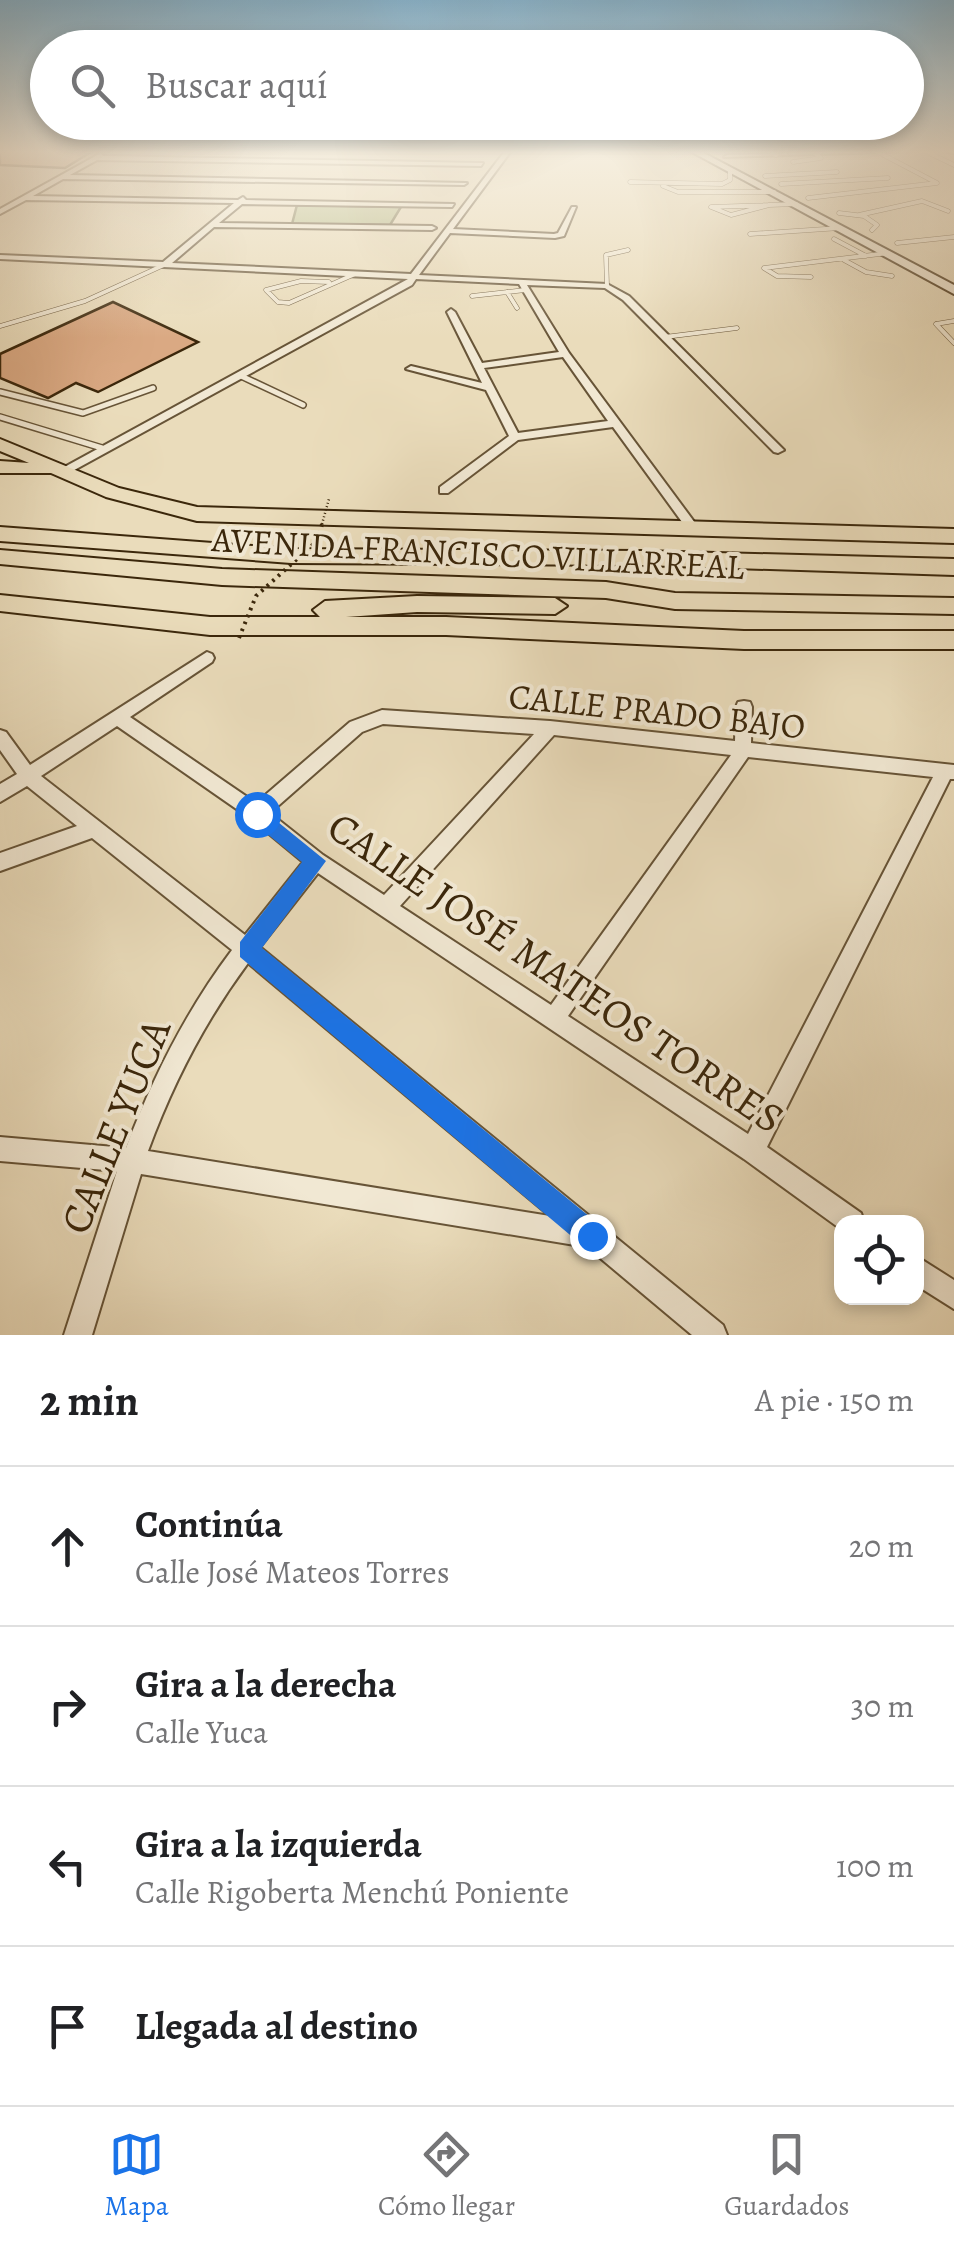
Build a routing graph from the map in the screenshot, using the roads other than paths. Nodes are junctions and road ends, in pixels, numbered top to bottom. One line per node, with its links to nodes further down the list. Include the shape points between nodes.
1 (226, 213): 9 (street)
2 (464, 213): 13 (street)
3 (571, 213): 13 (street, via 555,236)
4 (815, 213): 11 (main road)
5 (839, 213): 12 (main road)
6 (842, 213): 8 (lane)
7 (867, 213): 8 (lane)
8 (859, 215): 12 (lane, via 877,225)
9 (212, 225): 10 (street); 23 (street)
10 (432, 228)
11 (844, 228): 14 (lane); 17 (main road)
12 (872, 230): 17 (main road)
13 (451, 231): 25 (street)
14 (750, 234)
15 (954, 237): 17 (lane)
16 (834, 240): 20 (lane)
17 (894, 248): 19 (main road); 20 (lane); 31 (main road)
18 (628, 250): 30 (lane, via 606,255)
19 (913, 251)
20 (866, 256): 22 (lane)
21 (0, 257): 23 (street)
22 (844, 260): 26 (lane); 27 (lane, via 764,268 777,276)
23 (166, 264): 24 (street); 37 (lane)
24 (360, 272): 25 (street); 28 (lane)
25 (416, 276): 29 (street); 44 (street)
26 (892, 276)
27 (811, 277)
28 (329, 282): 28 (lane, via 301,281 266,290 289,303)
29 (523, 285): 30 (street); 32 (lane); 41 (street)
30 (607, 286): 39 (street)
31 (954, 290)
32 (507, 292): 33 (lane); 34 (lane)
33 (472, 296)
34 (516, 308)
35 (452, 312): 42 (street)
36 (954, 321): 40 (lane, via 936,324)
37 (0, 326)
38 (737, 328): 39 (lane)
39 (664, 337): 54 (street)
40 (954, 343)
41 (565, 354): 42 (street); 50 (street)
42 (476, 366): 45 (street)
43 (411, 369): 45 (street)
44 (240, 375): 48 (lane); 53 (street)
45 (488, 387): 51 (street)
46 (153, 388): 47 (lane, via 73,413)
47 (1, 391)
48 (303, 406)
49 (0, 417): 53 (lane)
50 (615, 423): 51 (street); 59 (street)
51 (515, 437): 57 (street)
52 (0, 444): 56 (highway)
53 (102, 448): 56 (street)
54 (778, 450)
55 (5, 465): 56 (highway)
56 (62, 472): 58 (highway, via 177,510)
57 (444, 490)
58 (316, 520): 59 (highway); 63 (highway)
59 (694, 530): 61 (highway)
60 (0, 534): 63 (highway, AVENIDA FRANCISCO VILLARREAL, via 310,557)
61 (954, 536)
62 (0, 557): 65 (highway, AVENIDA FRANCISCO VILLARREAL, via 222,577 606,590)
63 (641, 558): 64 (highway, AVENIDA FRANCISCO VILLARREAL)
64 (954, 567)
65 (675, 601): 67 (highway, AVENIDA FRANCISCO VILLARREAL); 68 (highway, via 616,607 417,604)
66 (0, 603): 68 (highway)
67 (954, 606)
68 (146, 621): 69 (highway)
69 (954, 640)
70 (207, 658): 72 (street)
71 (744, 707): 75 (street)
72 (118, 718): 77 (street); 79 (street, CALLE JOSÉ MATEOS TORRES)
73 (550, 728): 75 (street, CALLE PRADO BAJO); 79 (street, CALLE PRADO BAJO, via 382,717 356,726); 83 (street)
74 (0, 736): 77 (street)
75 (744, 751): 76 (street, CALLE PRADO BAJO); 85 (street)
76 (950, 772): 87 (street)
77 (29, 776): 78 (street); 80 (street)
78 (0, 794)
79 (257, 814): 81 (street, CALLE JOSÉ MATEOS TORRES)
80 (93, 828): 82 (street); 84 (street)
81 (316, 861): 83 (street, CALLE JOSÉ MATEOS TORRES); 84 (street, CALLE YUCA)
82 (0, 862)
83 (387, 906): 85 (street, CALLE JOSÉ MATEOS TORRES)
84 (248, 950): 88 (street, CALLE YUCA, via 205,1006 176,1059); 90 (street)
85 (554, 1018): 87 (street, CALLE JOSÉ MATEOS TORRES)
86 (0, 1148): 88 (street)
87 (752, 1151): 89 (street, CALLE JOSÉ MATEOS TORRES)
88 (134, 1161): 90 (street); 93 (street, CALLE YUCA)
89 (842, 1215)
90 (592, 1236): 94 (street)
91 (924, 1275): 92 (street)
92 (954, 1296)
93 (78, 1335)
94 (714, 1335)

